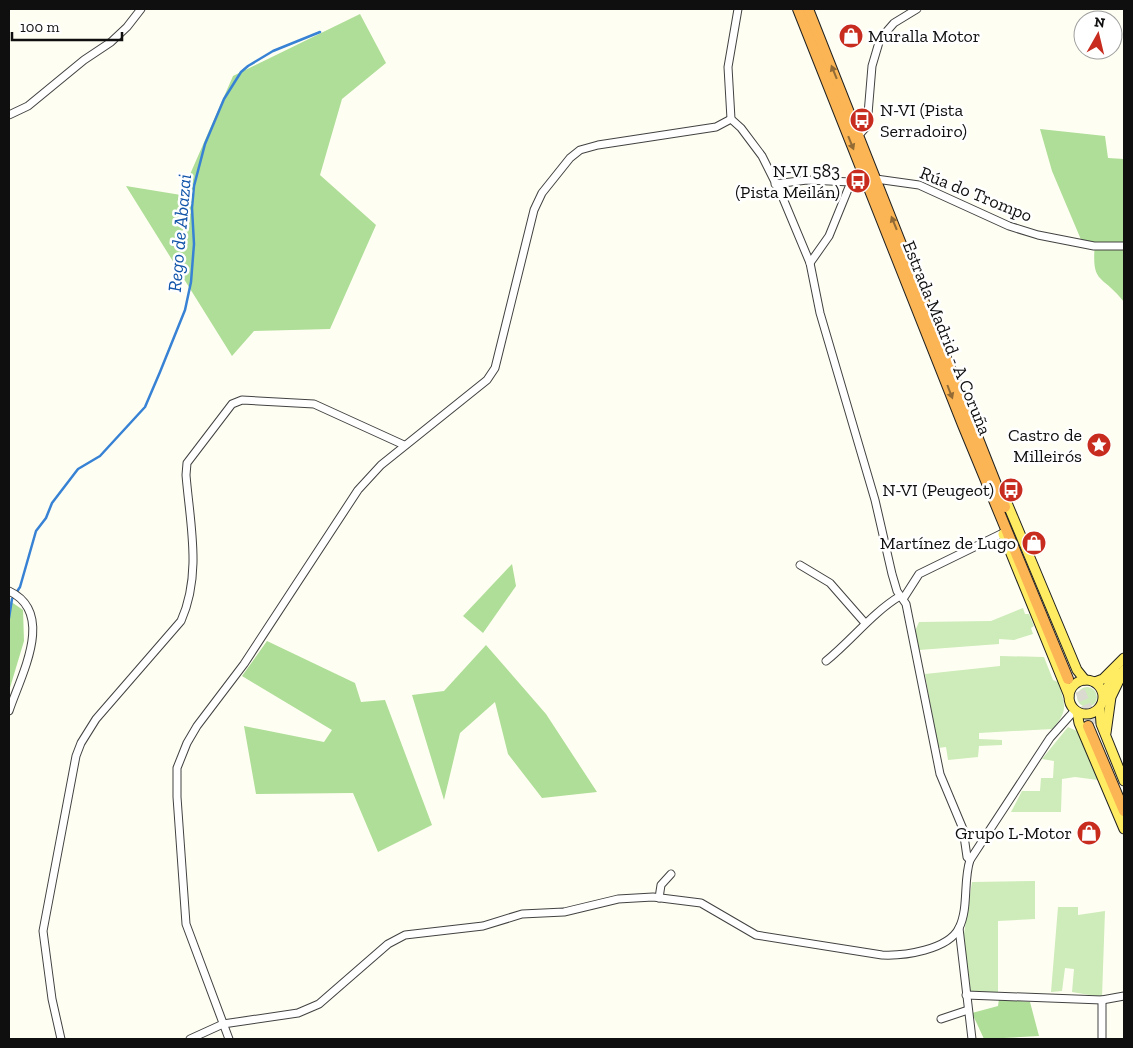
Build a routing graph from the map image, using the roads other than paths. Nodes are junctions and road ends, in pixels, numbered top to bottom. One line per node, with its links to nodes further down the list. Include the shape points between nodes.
1 (141, 9): 6 (street, via 111,42 28,106)
2 (738, 9): 7 (street, via 728,67)
3 (798, 9): 9 (highway, Estrada Madrid - A Coruña, one-way to 9)
4 (808, 9): 8 (highway, Estrada Madrid - A Coruña, one-way to 4)
5 (917, 9): 8 (street, via 894,23 880,39 872,66 867,126)
6 (9, 116)
7 (731, 119): 12 (street, via 762,156); 15 (street, via 716,127 598,145 580,150 570,158 542,193 534,210 495,368 487,380)
8 (859, 135): 10 (highway, Estrada Madrid - A Coruña)
9 (863, 173): 11 (street, via 856,175); 16 (highway, Estrada Madrid - A Coruña, one-way to 16)
10 (876, 179): 13 (street, Rúa do Trompo, via 919,185 1009,226 1038,235 1094,246); 16 (highway, Estrada Madrid - A Coruña, one-way to 10)
11 (851, 182): 12 (street, via 807,180); 14 (street, via 829,236)
12 (775, 184): 14 (street)
13 (1124, 246)
14 (810, 263): 20 (street, via 820,313)
15 (404, 445): 47 (street, via 358,490 244,664 197,726 177,768 186,924); 48 (street, via 314,404 242,400 232,404 191,455 186,475 194,566 186,609 96,719 76,756 43,931)
16 (978, 449): 17 (main road); 25 (highway, Estrada Madrid - A Coruña); 26 (main road, via 1042,582 1077,670)
17 (1003, 532): 20 (street, via 919,574); 28 (main road)
18 (800, 566): 21 (street, via 830,583)
19 (9, 591): 31 (street, via 28,606 33,621 33,638)
20 (901, 597): 21 (street); 38 (street, via 940,774 963,829)
21 (865, 623): 23 (street)
22 (1124, 658): 26 (main road, via 1103,679)
23 (826, 660)
24 (1124, 668): 27 (main road); 29 (main road, via 1111,680)
25 (1071, 678)
26 (1090, 681): 28 (main road, via 1072,687); 29 (main road, via 1102,690)
27 (1120, 687): 33 (main road, via 1107,716)
28 (1069, 696): 32 (main road)
29 (1104, 696): 30 (main road)
30 (1100, 709): 32 (main road, via 1089,715); 33 (main road)
31 (9, 711)
32 (1076, 711): 37 (main road); 38 (street, via 1050,738)
33 (1106, 736): 34 (main road)
34 (1124, 781)
35 (1124, 796): 36 (highway, via 1091,725)
36 (1124, 812)
37 (1124, 829)
38 (970, 860): 41 (street)
39 (671, 874): 40 (street, via 661,884)
40 (659, 898): 41 (street, via 701,903 756,935 882,955 922,952 947,940); 47 (street, via 618,899 564,912 522,914 483,926 405,935 388,944 319,1004 298,1013)
41 (959, 928): 42 (street)
42 (966, 995): 44 (street); 45 (street)
43 (1124, 996): 44 (street)
44 (1102, 1000): 52 (street)
45 (968, 1010): 46 (street); 51 (street)
46 (941, 1019)
47 (223, 1024): 49 (street); 50 (street)
48 (61, 1039)
49 (190, 1039)
50 (228, 1039)
51 (972, 1039)
52 (1102, 1039)

